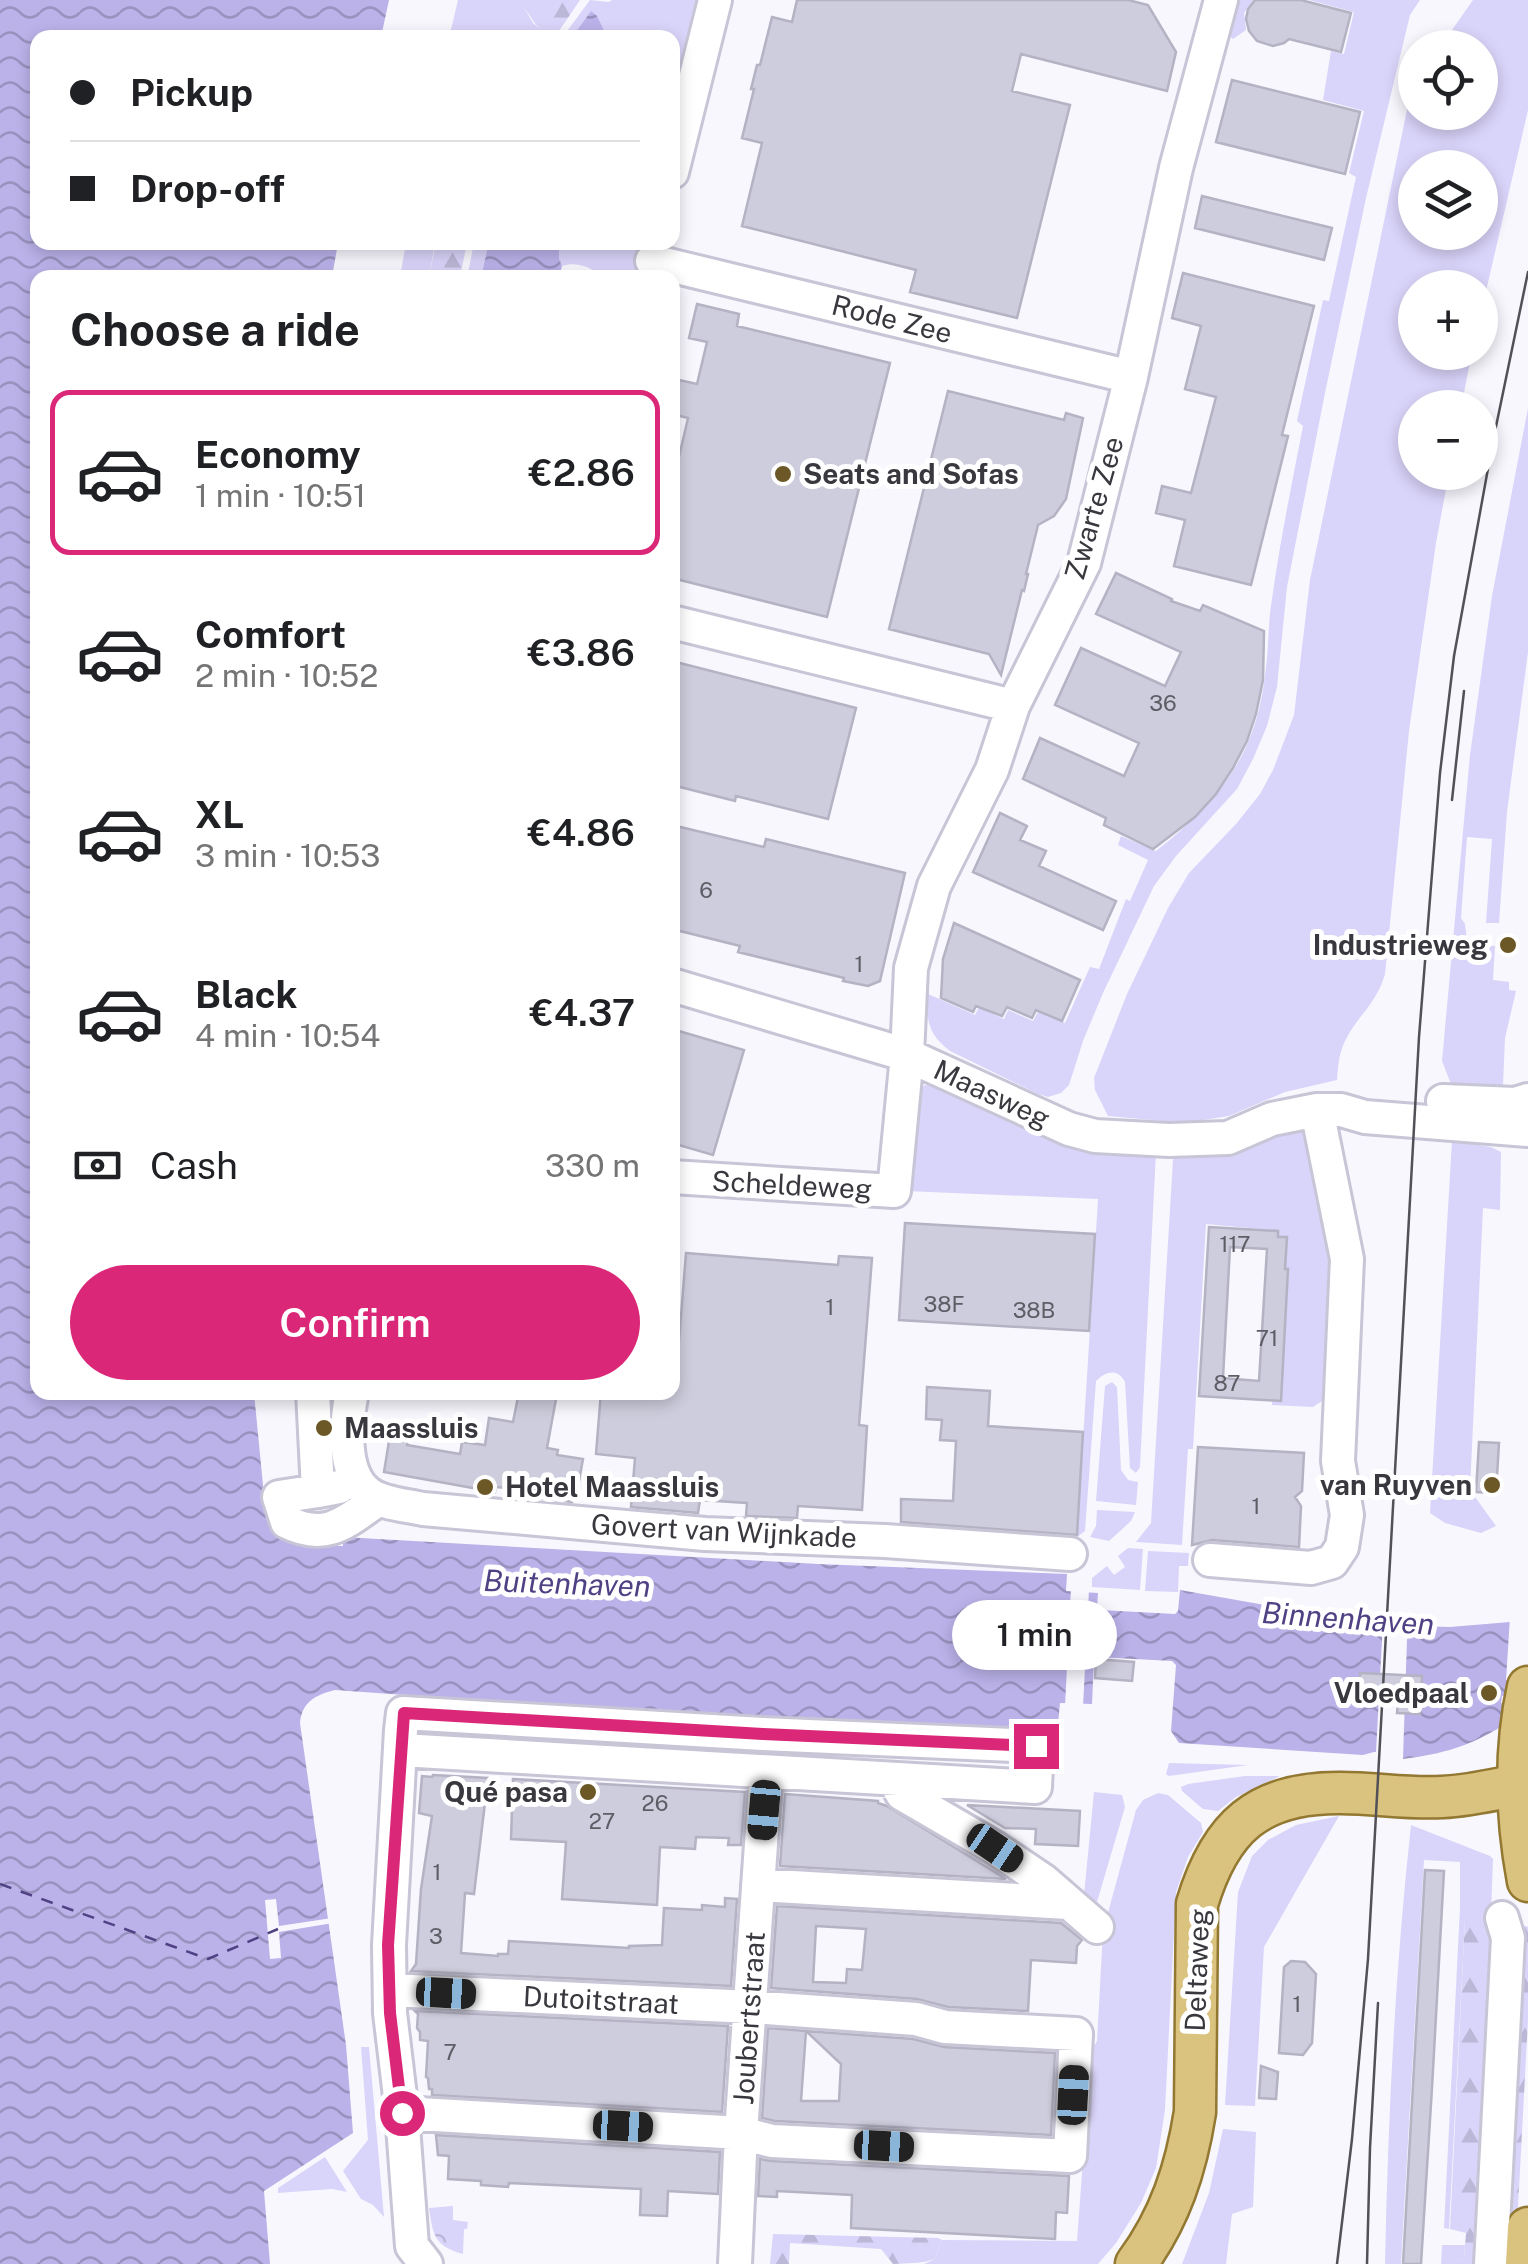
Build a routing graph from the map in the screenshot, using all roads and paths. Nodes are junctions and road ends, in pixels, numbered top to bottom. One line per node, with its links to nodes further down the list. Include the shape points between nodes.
1 (715, 0): 3 (street)
2 (1222, 0): 5 (street, Zwarte Zee, via 1176,168)
3 (680, 140)
4 (652, 260): 5 (street, Rode Zee)
5 (1131, 376): 7 (street, Zwarte Zee, via 1084,563)
6 (680, 624): 7 (street)
7 (1012, 706): 9 (street, Zwarte Zee, via 992,770 934,886 911,968)
8 (680, 987): 9 (street, Maasweg)
9 (907, 1055): 11 (street, Maasweg, via 1095,1136 1228,1138 1272,1119); 13 (street, Scheldeweg, via 894,1190)
10 (1528, 1100): 11 (street, Maasweg, via 1365,1098)
11 (1329, 1110): 12 (street, Maasweg); 18 (street, via 1347,1259 1338,1461 1347,1515 1342,1547 1332,1562 1312,1568)
12 (1528, 1130)
13 (680, 1177)
14 (314, 1400): 16 (street, via 318,1491)
15 (351, 1400): 16 (street, via 348,1454)
16 (368, 1491): 17 (street, Govert van Wijnkade, via 423,1509 706,1534)
17 (1070, 1554)
18 (1210, 1560)
19 (1526, 1710): 23 (main road)
20 (400, 1750): 21 (street); 22 (street, via 404,1713 1036,1746 1035,1787); 29 (street)
21 (766, 1772): 22 (street); 25 (street, Joubertstraat)
22 (894, 1779): 26 (street, via 902,1794 995,1848)
23 (1524, 1800): 24 (main road, via 1520,1839); 36 (main road, Deltaweg, via 1495,1813 1442,1797 1316,1794 1280,1800 1230,1834 1197,1904 1190,2146 1164,2220)
24 (1528, 1881)
25 (758, 1885): 26 (street); 30 (street, Joubertstraat)
26 (1068, 1902): 28 (street)
27 (1502, 1918): 37 (street, via 1508,1938)
28 (1097, 1927)
29 (390, 1990): 30 (street, Dutoitstraat); 31 (street)
30 (751, 2007): 32 (street, Joubertstraat); 32 (street, Dutoitstraat, via 1076,2034 1070,2156 772,2141)
31 (402, 2113): 32 (street); 34 (street, via 412,2246)
32 (741, 2133): 35 (street, Joubertstraat)
33 (1528, 2228): 38 (main road)
34 (426, 2264)
35 (736, 2264)
36 (1136, 2264)
37 (1491, 2264)
38 (1526, 2264)

